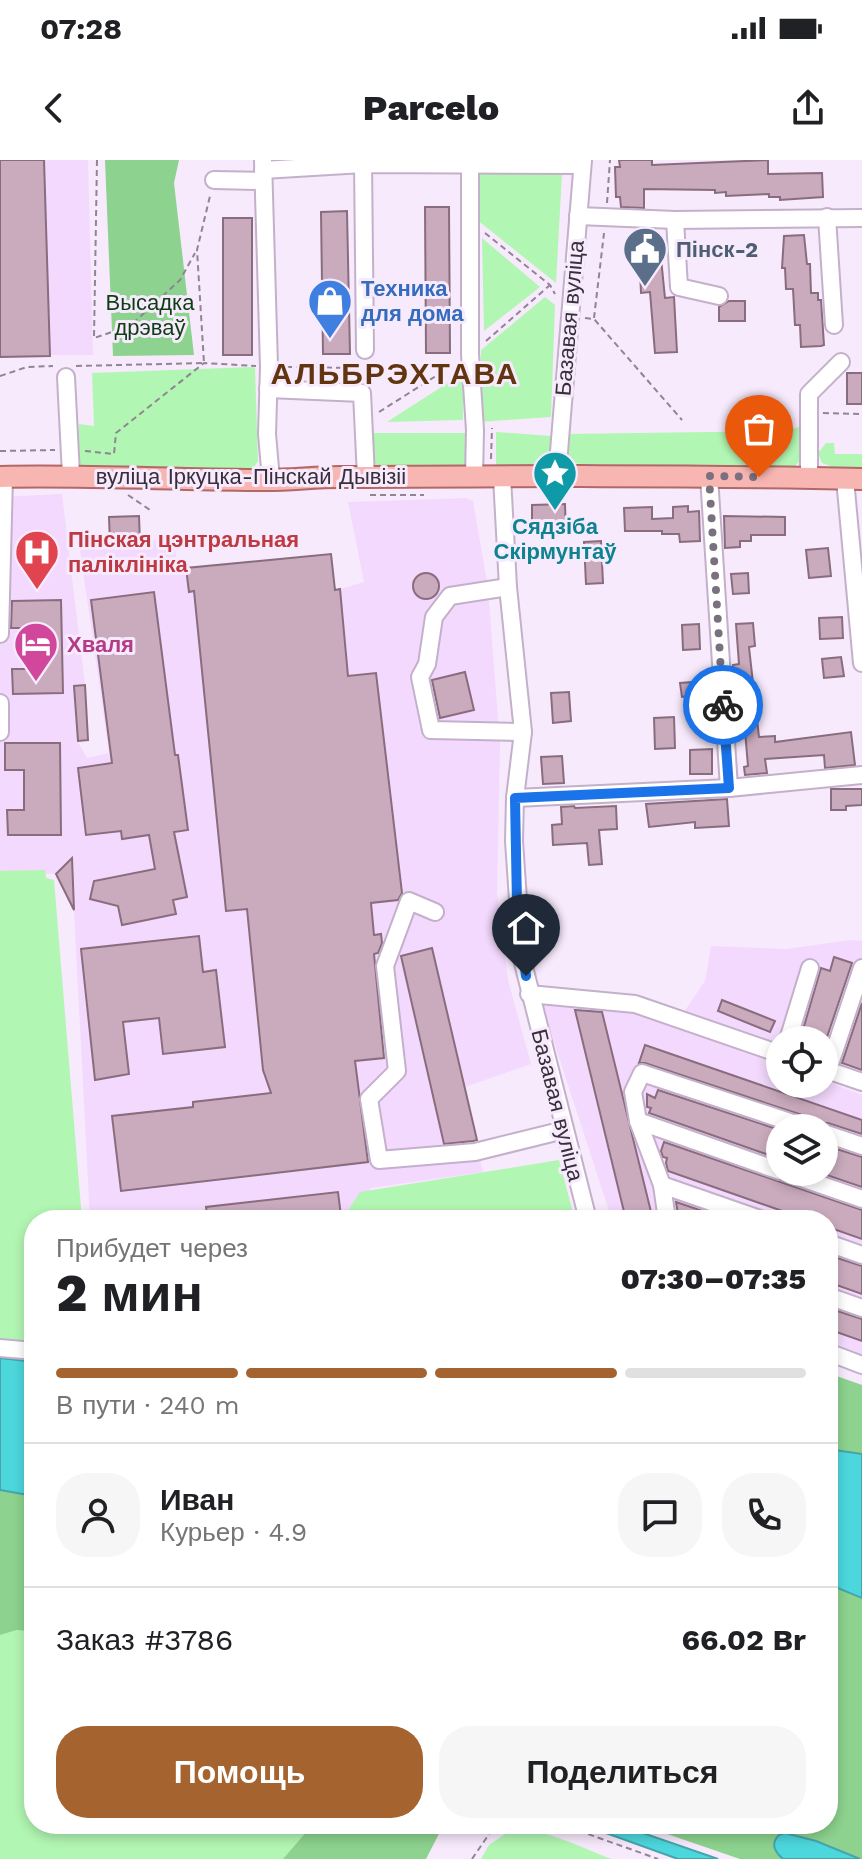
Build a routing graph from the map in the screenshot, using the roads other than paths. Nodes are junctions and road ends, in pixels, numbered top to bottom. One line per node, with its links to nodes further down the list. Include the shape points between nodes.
1 (363, 162): 2 (street); 4 (street); 12 (street)
2 (470, 162): 3 (street); 16 (street, via 470,354 475,430)
3 (582, 162): 6 (street, Базавая вуліца)
4 (263, 170): 5 (street); 15 (street)
5 (214, 180)
6 (578, 216): 9 (street); 18 (street, Базавая вуліца)
7 (827, 217): 8 (street); 9 (street); 11 (street)
8 (862, 218)
9 (675, 220): 10 (street, via 679,287)
10 (719, 296)
11 (834, 325)
12 (365, 350)
13 (841, 362): 22 (street, via 809,394)
14 (64, 370): 17 (street)
15 (268, 389): 21 (street, via 362,393); 24 (street)
16 (489, 473): 18 (main road, вуліца Іркуцка-Пінскай Дывізіі); 21 (main road, вуліца Іркуцка-Пінскай Дывізіі); 25 (street)
17 (71, 475): 20 (main road, вуліца Іркуцка-Пінскай Дывізіі); 24 (main road, вуліца Іркуцка-Пінскай Дывізіі)
18 (557, 476): 19 (main road, вуліца Іркуцка-Пінскай Дывізіі)
19 (709, 476): 22 (main road, вуліца Іркуцка-Пінскай Дывізіі); 32 (street)
20 (2, 477): 26 (street)
21 (366, 477): 24 (main road, вуліца Іркуцка-Пінскай Дывізіі)
22 (809, 478): 23 (main road, вуліца Іркуцка-Пінскай Дывізіі)
23 (854, 479): 27 (street)
24 (271, 480)
25 (508, 587): 30 (street); 30 (street, via 450,596 434,617 420,677 431,730)
26 (0, 634)
27 (862, 663)
28 (0, 703): 29 (street)
29 (0, 732)
30 (523, 732): 33 (street)
31 (862, 775): 32 (street)
32 (729, 788): 33 (street)
33 (515, 798): 37 (street, Базавая вуліца, via 517,905)
34 (435, 912): 45 (street, via 409,901 385,966 397,1071 369,1099 379,1160 475,1152)
35 (810, 968): 38 (street)
36 (862, 968): 39 (street)
37 (529, 994): 40 (street, via 635,1004); 45 (street, Базавая вуліца)
38 (792, 1026)
39 (838, 1036)
40 (766, 1049)
41 (838, 1074): 42 (street)
42 (862, 1082)
43 (766, 1114): 44 (street, via 642,1073 633,1092)
44 (638, 1121): 48 (street); 49 (street)
45 (564, 1130): 52 (street, Базавая вуліца)
46 (838, 1138): 47 (street)
47 (862, 1146)
48 (766, 1165)
49 (662, 1185): 53 (street); 54 (street)
50 (825, 1186): 51 (street)
51 (862, 1199)
52 (585, 1210)
53 (666, 1210)
54 (734, 1210)
55 (838, 1247): 56 (street)
56 (862, 1255)
57 (838, 1300): 58 (street)
58 (862, 1308)
59 (0, 1348): 60 (street)
60 (24, 1350)
61 (838, 1356): 62 (street)
62 (862, 1365)

